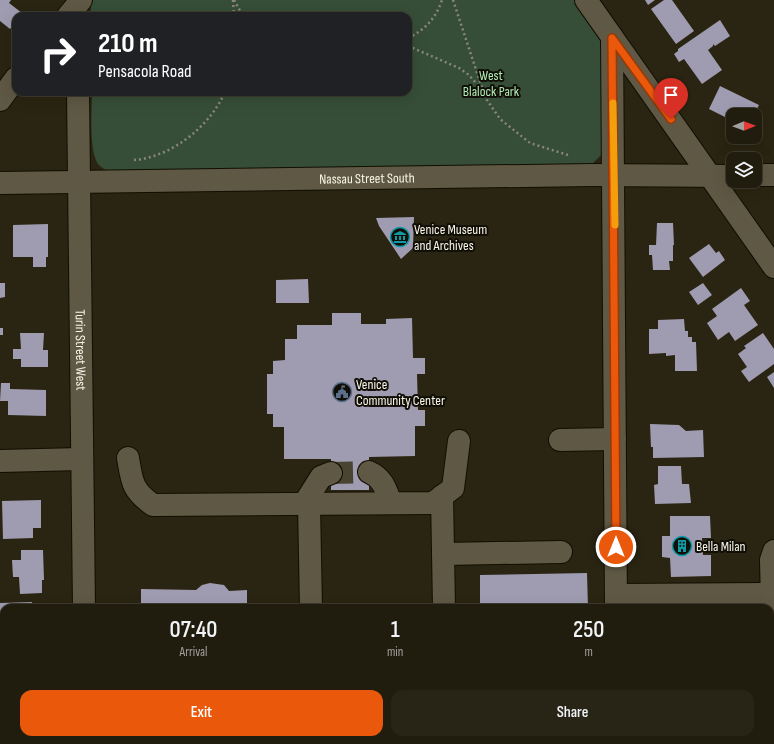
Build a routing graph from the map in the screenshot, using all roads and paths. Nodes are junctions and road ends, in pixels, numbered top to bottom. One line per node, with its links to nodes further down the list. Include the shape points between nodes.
1 (234, 0): 5 (path); 6 (path)
2 (442, 0): 7 (path, via 432,21)
3 (453, 0): 11 (path)
4 (586, 0): 8 (street)
5 (234, 12)
6 (241, 12)
7 (412, 35)
8 (612, 38): 17 (street); 20 (street)
9 (412, 48): 11 (path, via 459,68)
10 (12, 84): 14 (street)
11 (483, 91): 15 (path, via 500,119 530,143)
12 (78, 96): 22 (street, Turin Street West)
13 (223, 96): 16 (path, via 213,112 193,135 154,156)
14 (0, 100)
15 (570, 155)
16 (130, 161)
17 (614, 174): 20 (street, Nassau Street South); 22 (street, Nassau Street South); 26 (street)
18 (762, 175): 19 (street)
19 (774, 175)
20 (711, 176): 21 (street, Nassau Street South); 24 (street)
21 (726, 176)
22 (80, 181): 23 (street, Nassau Street South); 29 (street, Turin Street West)
23 (0, 183)
24 (774, 267)
25 (560, 440): 26 (street)
26 (615, 440): 40 (street)
27 (459, 441): 33 (street, via 453,488)
28 (128, 458): 35 (street, via 132,481 139,495 153,505)
29 (81, 459): 30 (street); 41 (street, Turin Street West)
30 (0, 462)
31 (369, 472): 34 (street, via 382,480)
32 (331, 473): 35 (street, via 321,477)
33 (442, 496): 34 (street, via 432,503); 38 (street)
34 (391, 503): 35 (street)
35 (306, 504): 42 (street)
36 (774, 551): 39 (street)
37 (561, 552): 38 (street)
38 (443, 554): 43 (street)
39 (773, 594): 40 (street); 44 (street)
40 (616, 602)
41 (84, 604)
42 (311, 604)
43 (444, 604)
44 (773, 604)
45 (774, 624): 46 (street)
46 (774, 684)

